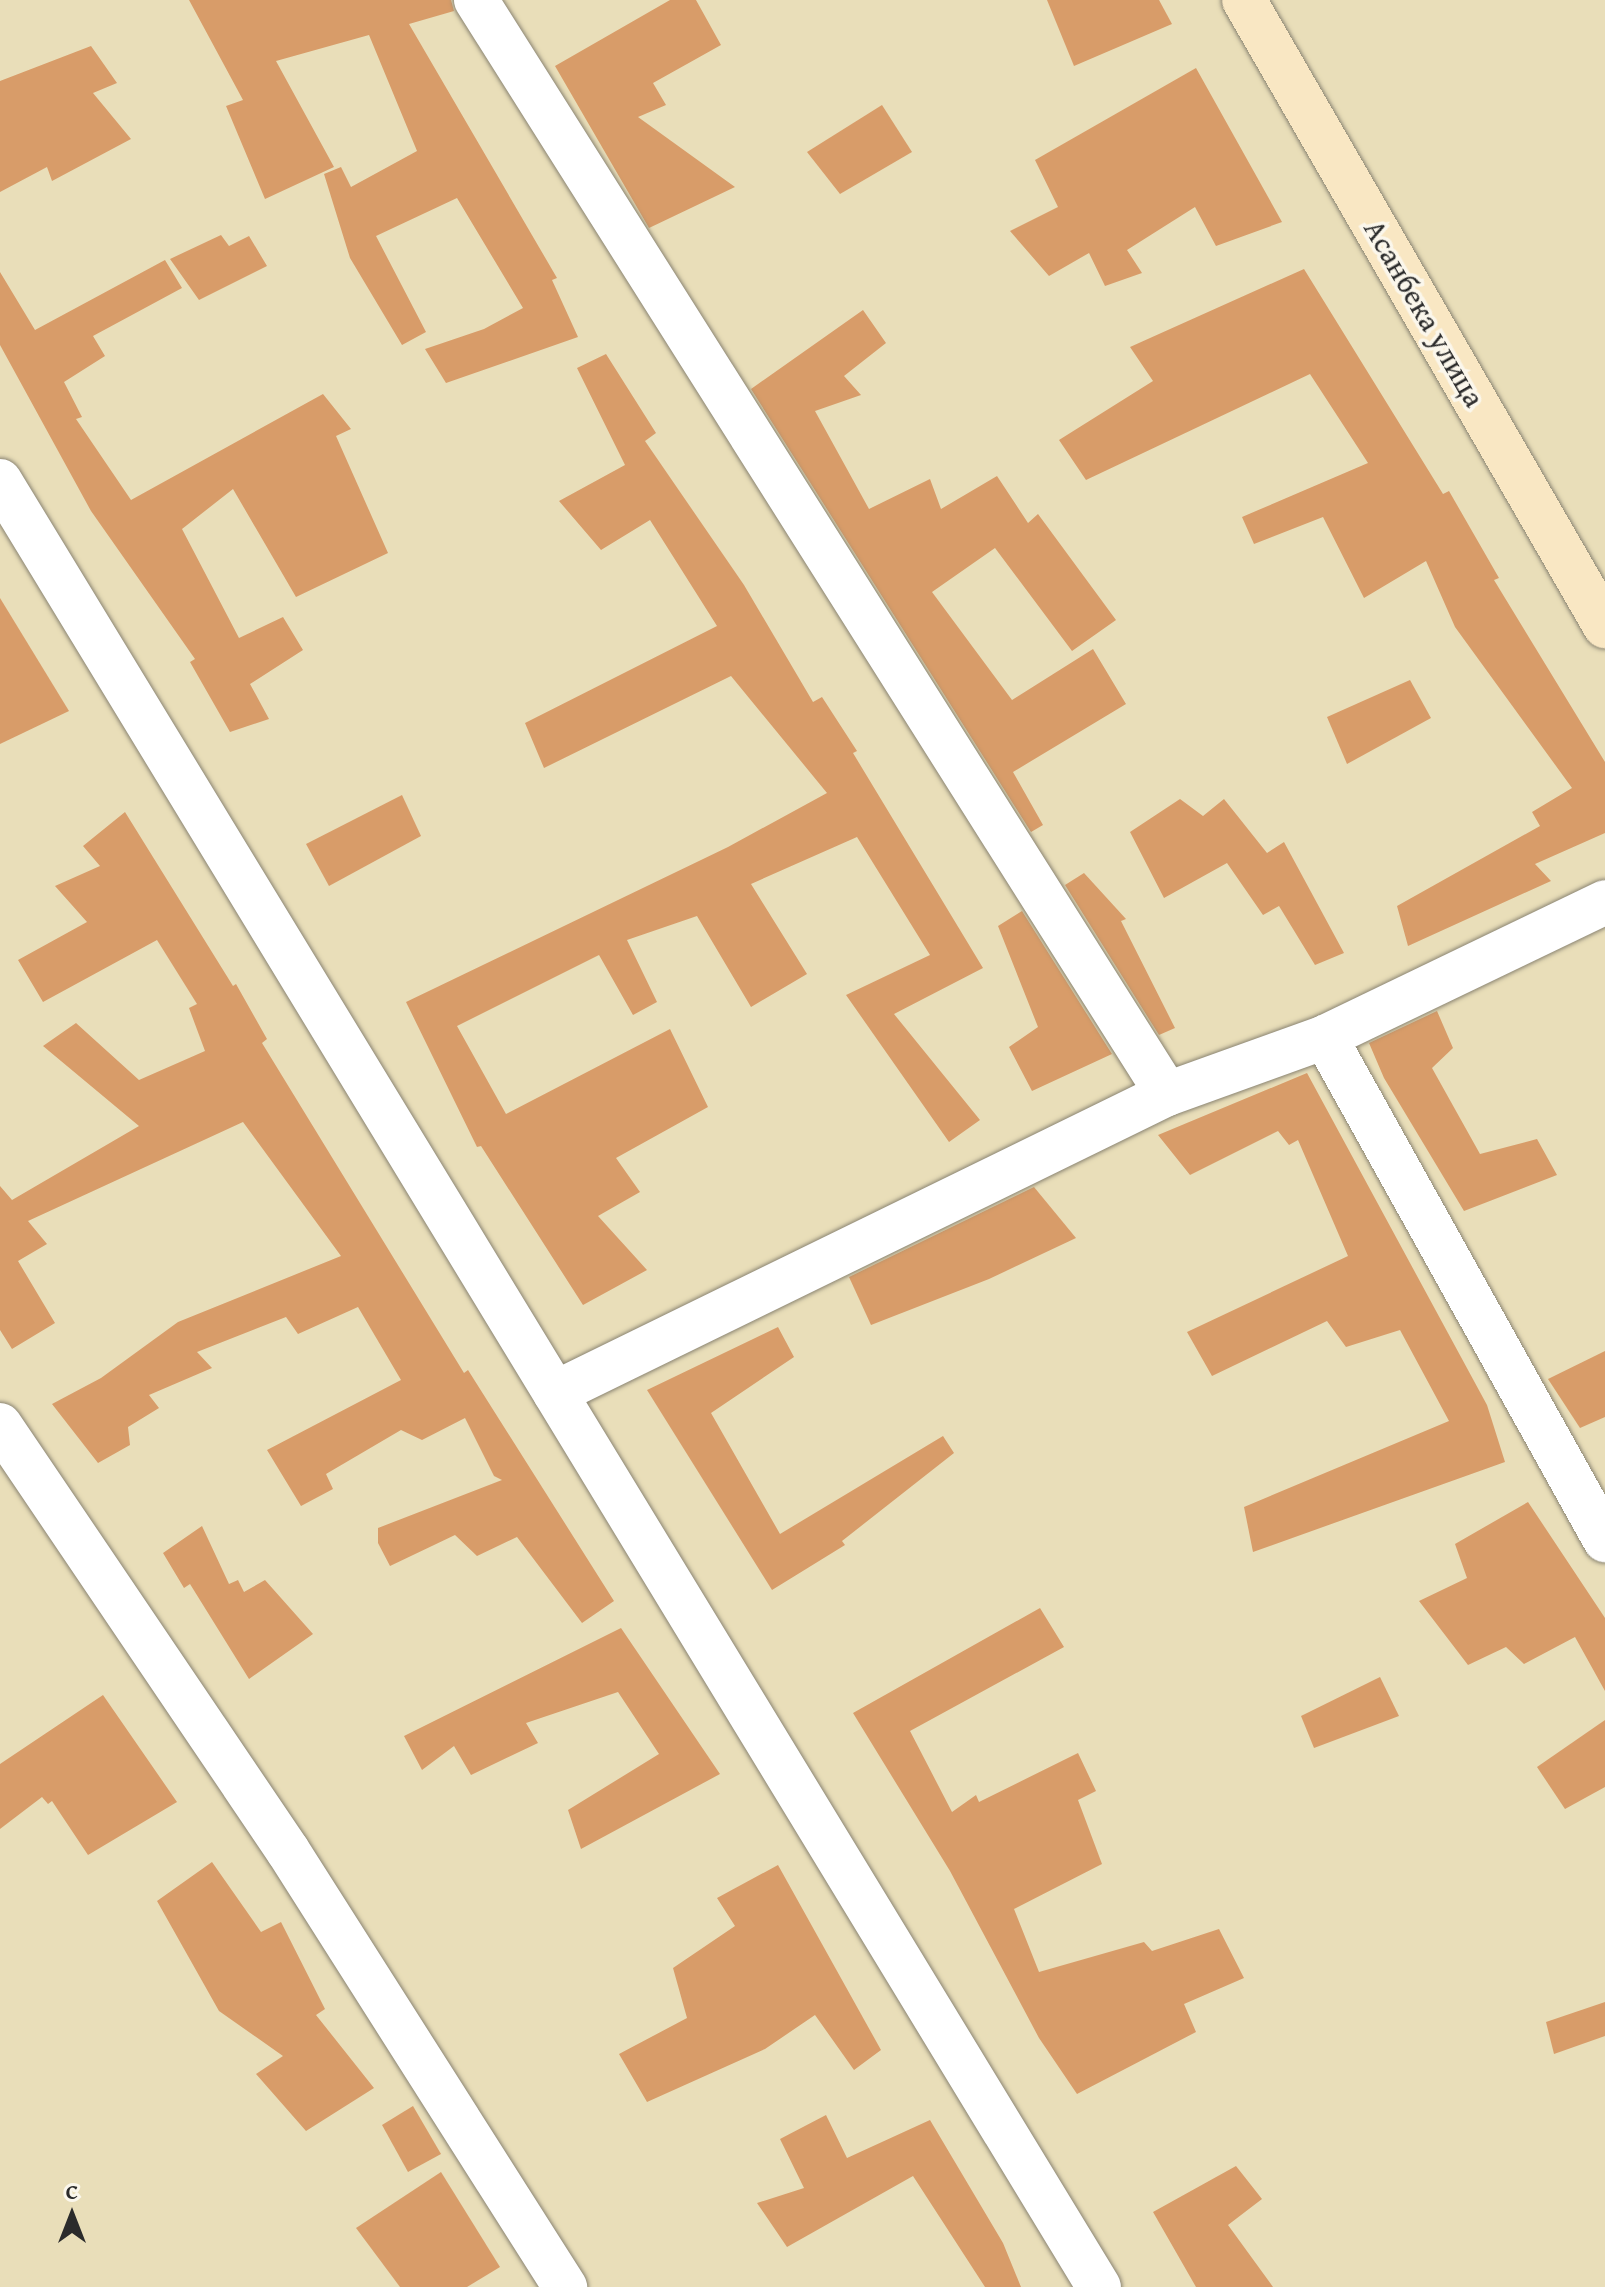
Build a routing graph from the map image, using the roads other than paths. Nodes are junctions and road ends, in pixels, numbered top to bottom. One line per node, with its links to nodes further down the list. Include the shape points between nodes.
1 (476, 0): 7 (street)
2 (1244, 0): 4 (street, Асанбека улица)
3 (0, 481): 8 (street)
4 (1605, 626)
5 (1605, 902): 6 (street)
6 (1325, 1037): 7 (street); 10 (street)
7 (1167, 1094): 8 (street)
8 (555, 1393): 12 (street)
9 (0, 1425): 11 (street, via 288,1851)
10 (1605, 1540)
11 (565, 2287)
12 (1099, 2287)

